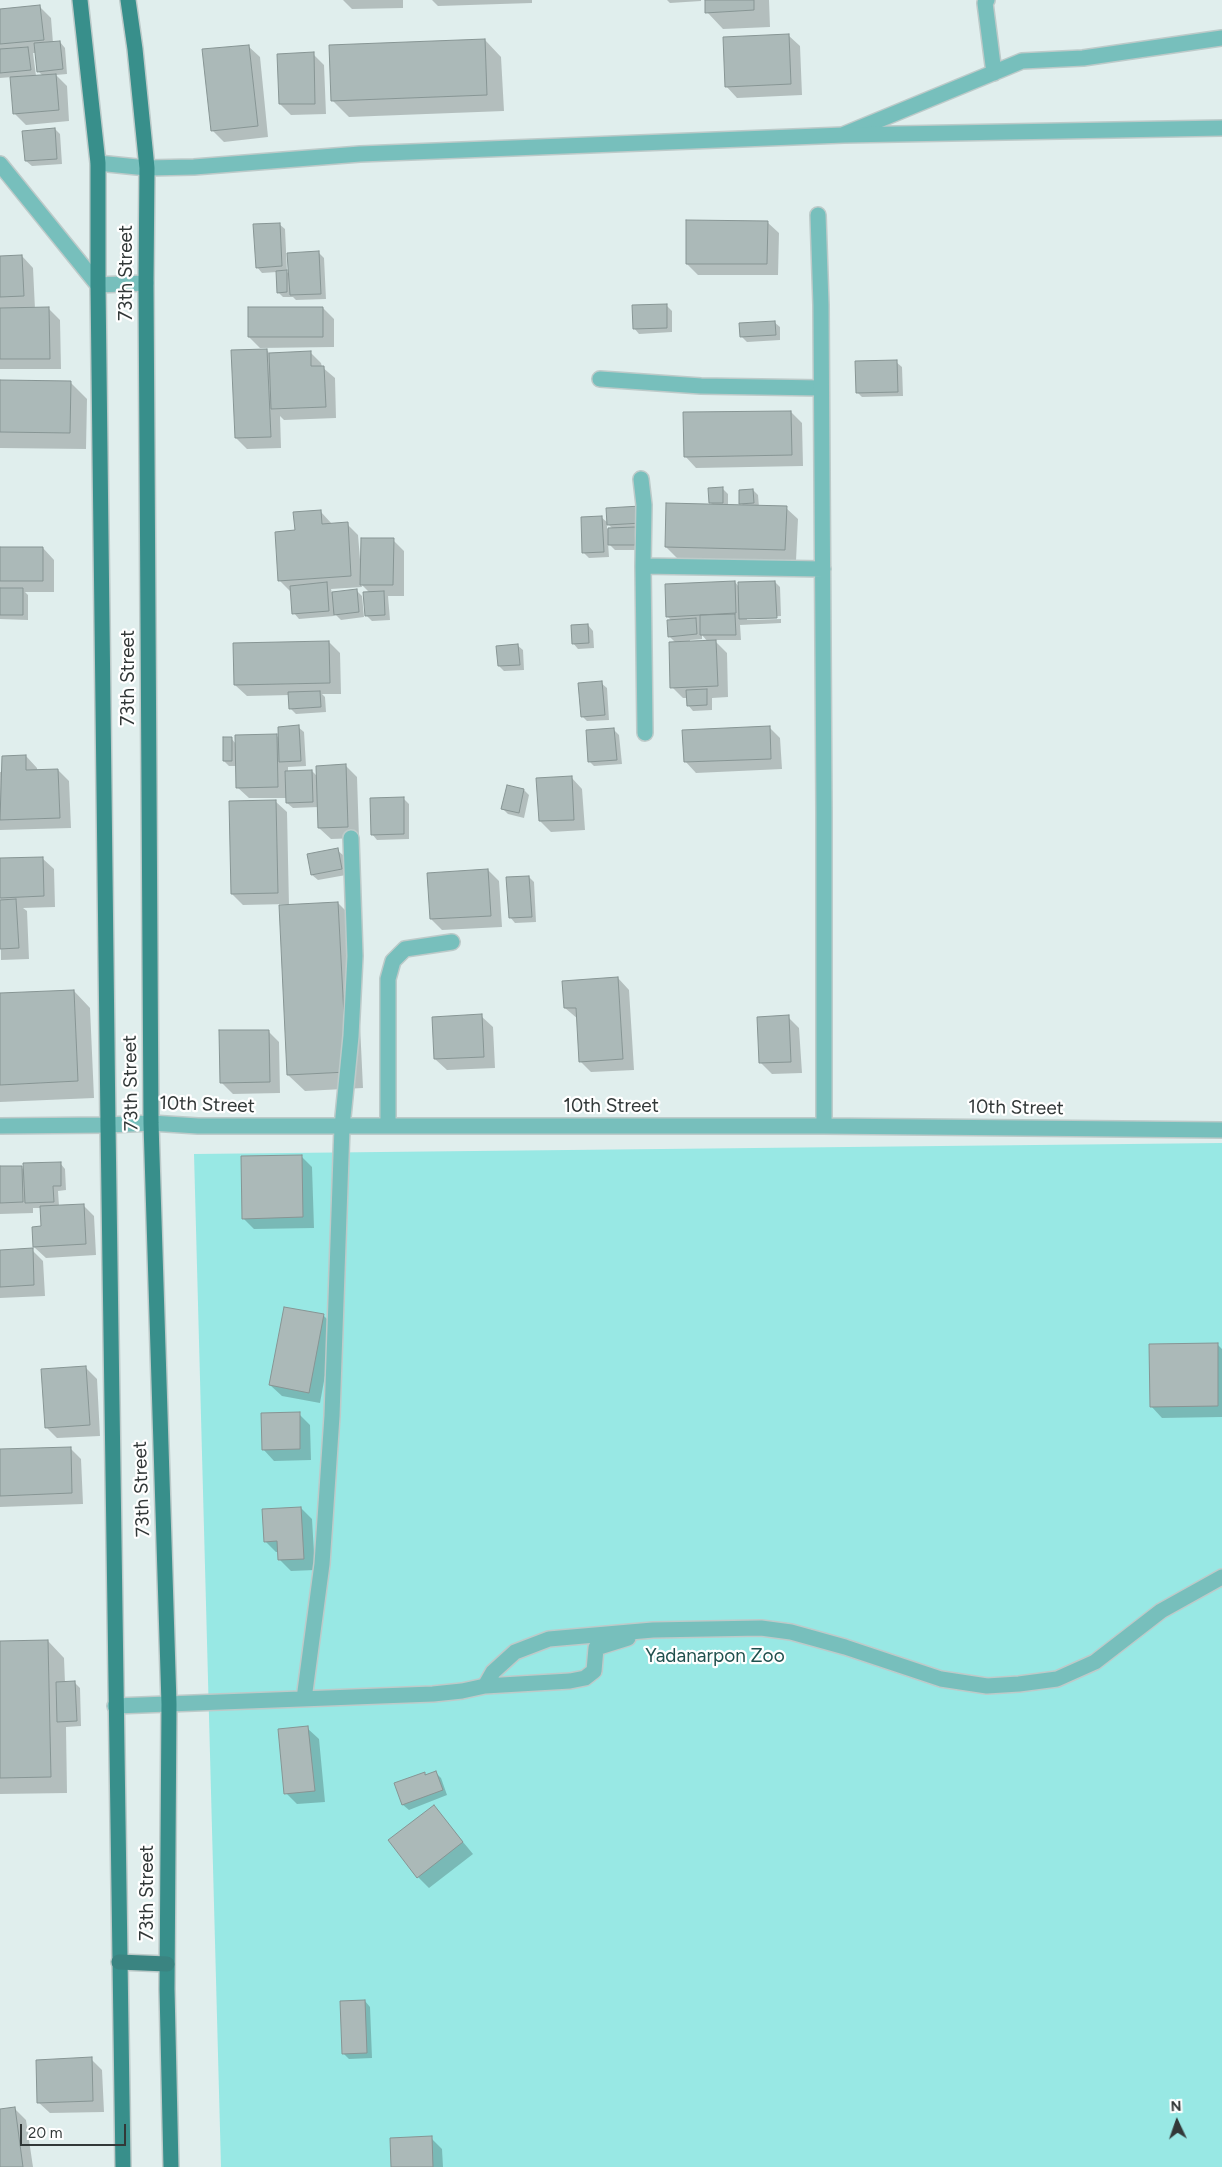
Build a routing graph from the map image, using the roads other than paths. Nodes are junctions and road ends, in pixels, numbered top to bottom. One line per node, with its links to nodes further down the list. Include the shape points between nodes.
1 (80, 0): 8 (main road, 73th Street)
2 (128, 0): 10 (main road, 73th Street)
3 (985, 1): 5 (street)
4 (1222, 38): 5 (street, via 1083,58 1022,61)
5 (994, 73): 7 (street)
6 (1222, 128): 7 (street)
7 (844, 135): 10 (street, via 360,154 251,164)
8 (98, 163): 10 (street); 13 (main road, 73th Street)
9 (0, 164): 13 (street)
10 (147, 168): 12 (main road, 73th Street)
11 (818, 215): 15 (street)
12 (146, 284): 13 (street); 22 (main road, 73th Street)
13 (98, 285): 23 (main road, 73th Street)
14 (600, 379): 15 (street, via 701,386)
15 (821, 388): 18 (street)
16 (641, 479): 17 (street, via 644,505)
17 (642, 566): 18 (street); 19 (street)
18 (822, 569): 26 (street)
19 (645, 733)
20 (351, 838): 27 (street, via 355,956)
21 (452, 942): 25 (street, via 405,949 393,961 388,979)
22 (151, 1123): 23 (street, 10th Street); 27 (street, 10th Street); 33 (main road, 73th Street)
23 (108, 1125): 24 (street, 10th Street); 34 (main road, 73th Street)
24 (0, 1126)
25 (388, 1126): 26 (street, 10th Street); 27 (street, 10th Street)
26 (824, 1126): 28 (street, 10th Street)
27 (342, 1127): 32 (street, via 332,1416 322,1564)
28 (1222, 1130)
29 (1222, 1577): 30 (street, via 1162,1611 1095,1662 1057,1680 1019,1684 987,1686 941,1678 846,1647 776,1630)
30 (653, 1630): 31 (street, via 549,1640 515,1652 493,1672); 31 (street, via 596,1648 594,1671 585,1678)
31 (485, 1686): 32 (street, via 433,1694)
32 (304, 1699): 33 (street)
33 (169, 1704): 34 (street); 36 (main road, 73th Street)
34 (116, 1706): 35 (main road, 73th Street)
35 (119, 1962): 36 (highway); 37 (main road, 73th Street)
36 (167, 1964): 38 (main road, 73th Street)
37 (123, 2167)
38 (171, 2167)

